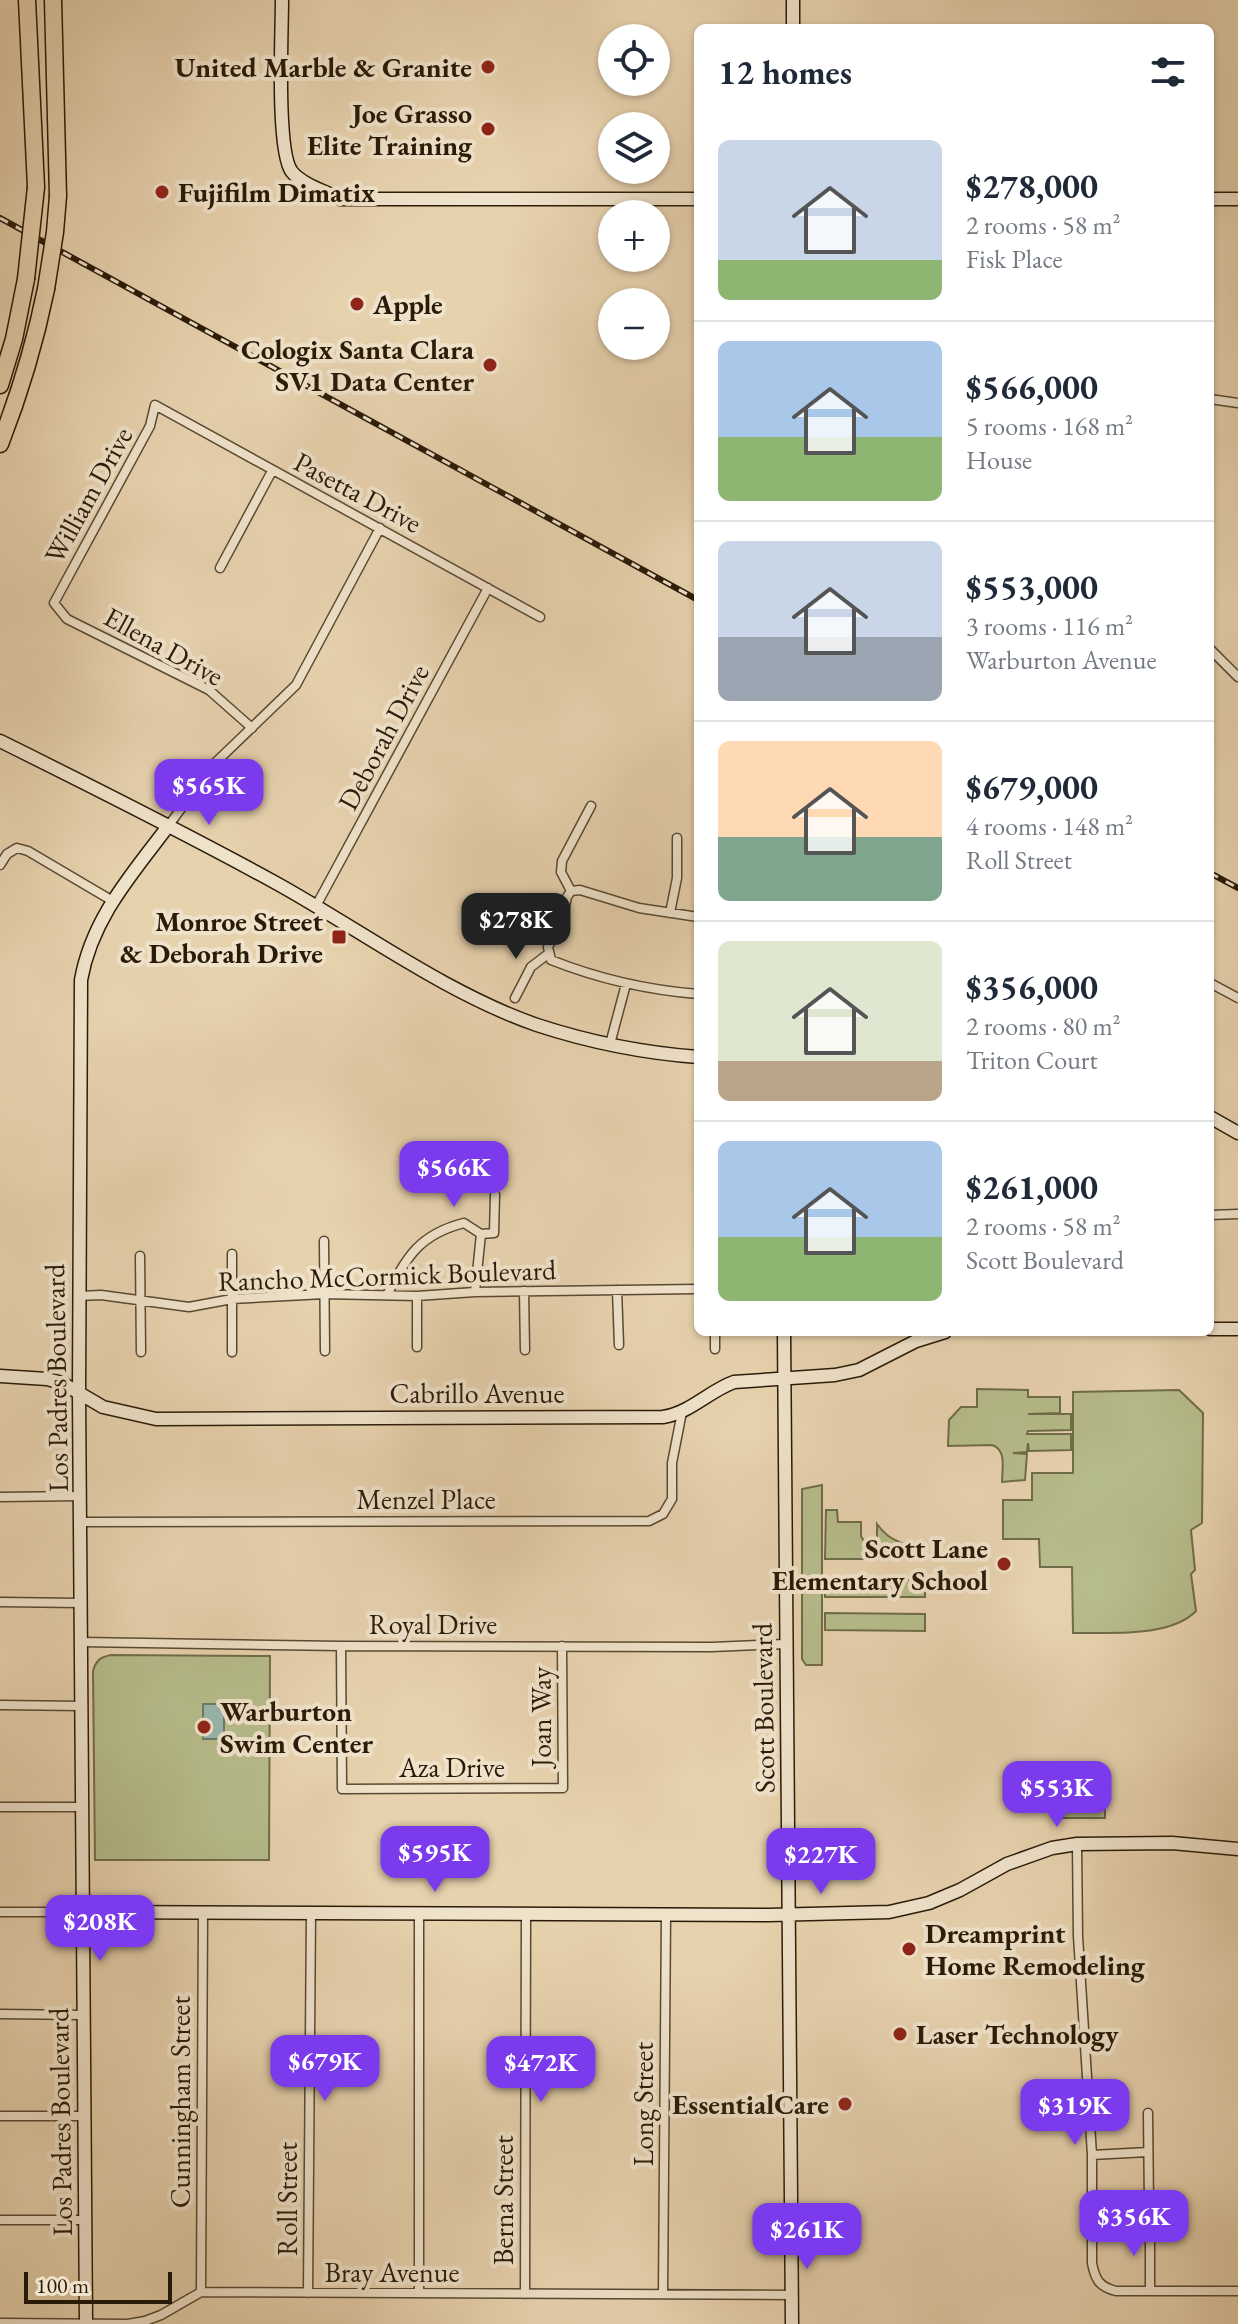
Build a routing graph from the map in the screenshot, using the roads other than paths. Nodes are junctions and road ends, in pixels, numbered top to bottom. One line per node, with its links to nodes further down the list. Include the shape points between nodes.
1 (27, 0): 9 (highway, bridge, via 36,187 26,279)
2 (53, 0): 13 (highway, bridge, via 55,232 30,359)
3 (282, 0): 6 (street, via 283,145 290,171 340,199)
4 (793, 0): 5 (street)
5 (793, 24)
6 (694, 199)
7 (1214, 199): 8 (street)
8 (1238, 199)
9 (0, 385)
10 (1214, 400): 11 (street)
11 (1238, 403)
12 (155, 405): 14 (street, Pasetta Drive); 18 (street, William Drive, via 150,426)
13 (0, 444)
14 (272, 471): 15 (street, Pasetta Drive); 16 (street)
15 (380, 528): 17 (street, Pasetta Drive); 22 (street, Los Padres Boulevard, via 296,685)
16 (220, 568)
17 (488, 588): 19 (street, Pasetta Drive); 30 (street, Deborah Drive)
18 (54, 603): 22 (street, Ellena Drive, via 67,619 209,690)
19 (540, 617)
20 (1214, 653): 21 (street)
21 (1238, 677)
22 (252, 728): 25 (street, Los Padres Boulevard, via 213,765)
23 (0, 741): 25 (street)
24 (591, 806): 28 (street, via 562,861 561,872)
25 (169, 825): 29 (street, Los Padres Boulevard); 30 (street)
26 (677, 838): 31 (street)
27 (0, 865): 29 (street, via 17,848 28,851)
28 (571, 891): 31 (street); 33 (street)
29 (111, 900): 56 (street, Los Padres Boulevard, via 91,940 81,980)
30 (316, 906): 39 (street, via 459,990 536,1025)
31 (670, 913): 32 (street)
32 (694, 916)
33 (548, 954): 34 (street, via 562,965); 37 (street, via 531,967)
34 (626, 984): 36 (street); 39 (street)
35 (1214, 985): 38 (street)
36 (694, 993)
37 (515, 998)
38 (1238, 998)
39 (610, 1044): 40 (street)
40 (694, 1056)
41 (1214, 1119): 42 (street)
42 (1238, 1133)
43 (495, 1195): 46 (street, via 494,1233)
44 (1238, 1214): 45 (street)
45 (1214, 1215)
46 (481, 1234): 53 (street); 55 (street, via 464,1223 423,1241)
47 (324, 1241): 54 (street)
48 (232, 1254): 58 (street)
49 (140, 1256): 59 (street)
50 (694, 1289): 51 (street, Rancho McCormick Boulevard)
51 (617, 1290): 52 (street, Rancho McCormick Boulevard); 65 (street)
52 (524, 1291): 53 (street, Rancho McCormick Boulevard); 68 (street)
53 (475, 1292): 57 (street, Rancho McCormick Boulevard)
54 (324, 1294): 55 (street, Rancho McCormick Boulevard); 58 (street, Rancho McCormick Boulevard); 69 (street)
55 (387, 1295): 57 (street, Rancho McCormick Boulevard)
56 (79, 1296): 59 (street, Rancho McCormick Boulevard); 74 (street, Los Padres Boulevard)
57 (417, 1296): 66 (street)
58 (232, 1299): 59 (street, Rancho McCormick Boulevard, via 189,1307); 71 (street)
59 (140, 1300): 70 (street)
60 (1214, 1329): 61 (street)
61 (1238, 1329)
62 (715, 1336): 67 (street)
63 (784, 1336): 73 (street, Scott Boulevard)
64 (932, 1336): 73 (street, Cabrillo Avenue, via 859,1370)
65 (619, 1345)
66 (417, 1347)
67 (715, 1349)
68 (525, 1350)
69 (325, 1351)
70 (141, 1352)
71 (232, 1352)
72 (0, 1376): 74 (street, Cabrillo Avenue, via 47,1379)
73 (785, 1378): 75 (street, Cabrillo Avenue, via 734,1382); 82 (street, Scott Boulevard)
74 (79, 1394): 75 (street, Cabrillo Avenue, via 103,1407 156,1419 663,1417); 76 (street, Los Padres Boulevard)
75 (682, 1412): 78 (street, Menzel Place, via 673,1454 672,1499 663,1514 649,1521)
76 (81, 1496): 77 (street); 78 (street, Los Padres Boulevard)
77 (0, 1497)
78 (81, 1522): 80 (street, Los Padres Boulevard)
79 (0, 1602): 80 (street)
80 (81, 1603): 81 (street, Los Padres Boulevard)
81 (81, 1642): 83 (street, Royal Drive); 86 (street, Los Padres Boulevard)
82 (785, 1644): 84 (street, Royal Drive); 99 (street, Scott Boulevard)
83 (341, 1646): 84 (street, Royal Drive); 87 (street, Aza Drive, via 342,1789)
84 (562, 1646): 87 (street, Joan Way)
85 (0, 1705): 86 (street)
86 (82, 1706): 89 (street, Los Padres Boulevard)
87 (563, 1788)
88 (0, 1807): 89 (street)
89 (81, 1807): 93 (street, Los Padres Boulevard)
90 (1077, 1844): 91 (street); 99 (street, via 1007,1864 921,1905 889,1912); 106 (street)
91 (1238, 1849)
92 (0, 1912): 93 (street)
93 (82, 1912): 94 (street); 101 (street, Los Padres Boulevard)
94 (203, 1912): 95 (street); 113 (street, Cunningham Street)
95 (311, 1912): 96 (street); 114 (street, Roll Street)
96 (419, 1912): 97 (street); 115 (street)
97 (526, 1913): 98 (street); 116 (street, Berna Street)
98 (666, 1913): 99 (street); 117 (street, Long Street)
99 (788, 1914): 118 (street, Scott Boulevard)
100 (0, 2014): 101 (street)
101 (83, 2015): 104 (street, Los Padres Boulevard)
102 (1148, 2113): 105 (street)
103 (0, 2116): 104 (street)
104 (84, 2116): 109 (street, Los Padres Boulevard)
105 (1148, 2152): 106 (street); 107 (street)
106 (1092, 2155): 111 (street, via 1094,2278 1116,2291)
107 (1149, 2206)
108 (0, 2220): 109 (street)
109 (86, 2220): 120 (street, Los Padres Boulevard)
110 (1150, 2225): 111 (street)
111 (1150, 2291): 112 (street)
112 (1238, 2291)
113 (201, 2292): 114 (street, Bray Avenue); 120 (street, Bray Avenue, via 145,2321)
114 (308, 2293): 115 (street, Bray Avenue)
115 (419, 2293): 116 (street, Bray Avenue)
116 (525, 2294): 117 (street, Bray Avenue)
117 (663, 2294): 118 (street, Bray Avenue)
118 (791, 2295): 121 (street, Scott Boulevard)
119 (0, 2323): 120 (street, Bray Avenue)
120 (86, 2324)
121 (792, 2324)

